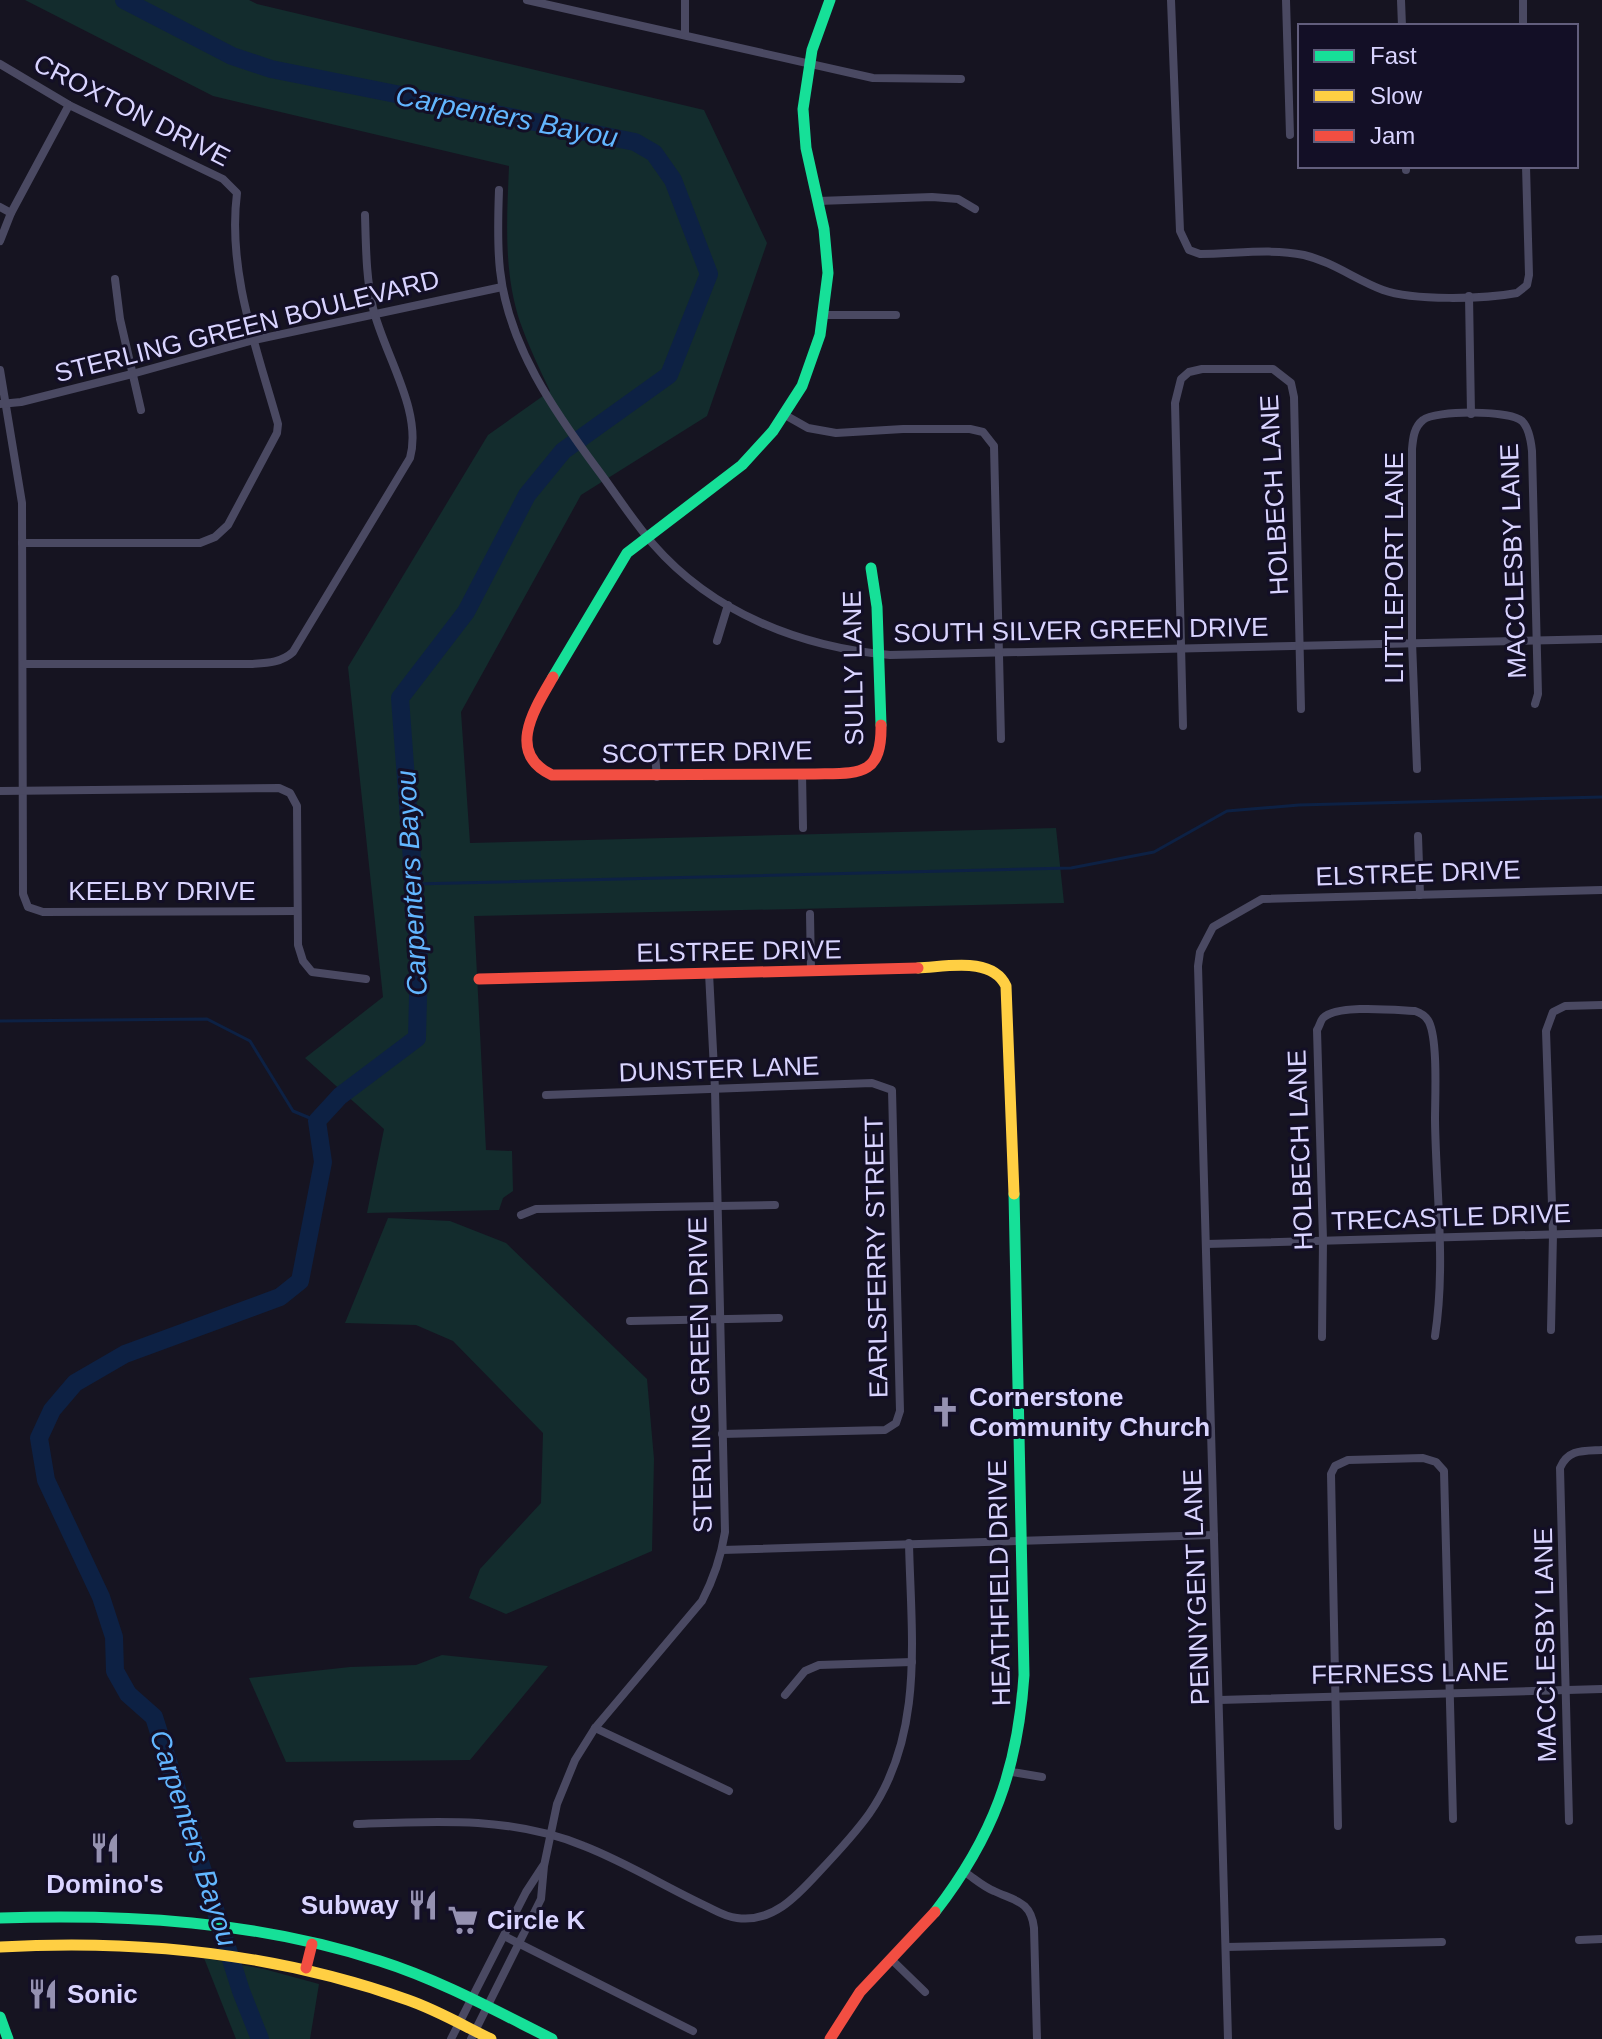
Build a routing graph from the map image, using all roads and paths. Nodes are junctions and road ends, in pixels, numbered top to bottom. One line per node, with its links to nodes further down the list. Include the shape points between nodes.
1 (527, 0): 8 (street)
2 (685, 0): 11 (street)
3 (830, 0): 12 (street)
4 (1171, 0): 27 (street, via 1180,231 1189,250 1295,254 1393,293)
5 (1286, 0): 16 (street)
6 (1401, 0): 9 (street)
7 (1523, 0): 10 (street)
8 (549, 2): 11 (street)
9 (1402, 24)
10 (1523, 24)
11 (685, 35): 12 (street)
12 (809, 63): 14 (street, via 873,78); 19 (street, via 803,122)
13 (0, 64): 15 (street, CROXTON DRIVE)
14 (961, 79)
15 (69, 105): 22 (street); 31 (street, CROXTON DRIVE, via 223,179 237,193 240,292)
16 (1290, 135)
17 (1526, 168): 27 (street, via 1527,285 1517,293)
18 (499, 190): 26 (street, SOUTH SILVER GREEN DRIVE)
19 (818, 201): 21 (street, via 949,198); 29 (street, via 827,251)
20 (0, 207): 22 (street)
21 (975, 209)
22 (11, 213): 24 (street)
23 (365, 215): 28 (street)
24 (0, 241)
25 (115, 279): 33 (street)
26 (502, 287): 28 (street, STERLING GREEN BOULEVARD); 38 (street, SOUTH SILVER GREEN DRIVE, via 524,351 552,405)
27 (1469, 296): 36 (street)
28 (374, 313): 31 (street, STERLING GREEN BOULEVARD); 50 (street, via 405,400 414,442 410,458 287,658 251,664)
29 (824, 315): 30 (street); 37 (street, via 802,386)
30 (896, 315)
31 (254, 340): 33 (street, STERLING GREEN BOULEVARD); 39 (street, via 277,433 228,525 215,537 200,543)
32 (0, 370): 34 (street)
33 (132, 374): 34 (street, STERLING GREEN BOULEVARD); 35 (street)
34 (3, 404): 39 (street, via 22,503)
35 (141, 410)
36 (1471, 414): 43 (street, MACCLESBY LANE, via 1512,415 1527,428); 45 (street, LITTLEPORT LANE, via 1430,415 1414,433)
37 (785, 415): 38 (street, via 742,465); 48 (street, via 808,428 836,433 983,432 994,446)
38 (647, 536): 41 (street, SOUTH SILVER GREEN DRIVE, via 683,574); 59 (street, SCOTTER DRIVE, via 622,561 527,732 530,759 543,772)
39 (22, 543): 50 (street)
40 (871, 568): 49 (street, SULLY LANE)
41 (728, 605): 44 (street); 49 (street, SOUTH SILVER GREEN DRIVE, via 793,637)
42 (1602, 639): 43 (street, SOUTH SILVER GREEN DRIVE)
43 (1537, 640): 45 (street, SOUTH SILVER GREEN DRIVE); 51 (street, MACCLESBY LANE)
44 (717, 641)
45 (1412, 642): 46 (street, SOUTH SILVER GREEN DRIVE); 57 (street, LITTLEPORT LANE)
46 (1301, 646): 47 (street, SOUTH SILVER GREEN DRIVE); 47 (street, HOLBECH LANE, via 1294,397 1285,377 1261,367 1189,372 1176,390); 52 (street, HOLBECH LANE)
47 (1180, 649): 48 (street, SOUTH SILVER GREEN DRIVE); 53 (street)
48 (1000, 653): 49 (street, SOUTH SILVER GREEN DRIVE); 54 (street)
49 (878, 654): 56 (street, SULLY LANE, via 881,748)
50 (23, 664): 61 (street)
51 (1535, 704)
52 (1301, 709)
53 (1183, 726)
54 (1001, 739)
55 (655, 755): 59 (street)
56 (871, 765): 58 (street, SCOTTER DRIVE)
57 (1417, 769)
58 (802, 773): 59 (street, SCOTTER DRIVE); 62 (street)
59 (657, 777)
60 (0, 791): 61 (street)
61 (24, 791): 66 (street, KEELBY DRIVE, via 23,894 28,907 43,912); 66 (street, via 279,788 290,793 297,806)
62 (803, 828)
63 (1418, 836): 65 (street)
64 (1602, 890): 65 (street, ELSTREE DRIVE)
65 (1420, 895): 67 (street, ELSTREE DRIVE, via 1262,899)
66 (297, 911): 72 (street, via 298,945 312,972)
67 (1238, 911): 85 (street, PENNYGENT LANE, via 1213,927 1198,966)
68 (810, 914): 69 (street)
69 (811, 971): 70 (street, ELSTREE DRIVE, via 960,967); 71 (street, ELSTREE DRIVE)
70 (999, 972): 95 (street, HEATHFIELD DRIVE, via 1008,1000)
71 (709, 973): 73 (street, ELSTREE DRIVE); 75 (street, STERLING GREEN DRIVE)
72 (366, 979)
73 (479, 979)
74 (1602, 1005): 82 (street, via 1565,1006 1553,1012 1546,1031)
75 (715, 1089): 76 (street, DUNSTER LANE, via 872,1083); 77 (street, DUNSTER LANE); 78 (street, STERLING GREEN DRIVE)
76 (892, 1090): 92 (street, EARLSFERRY STREET, via 900,1411 896,1423 885,1430)
77 (546, 1095)
78 (716, 1205): 79 (street); 80 (street, via 536,1209); 87 (street, STERLING GREEN DRIVE)
79 (775, 1205)
80 (521, 1215)
81 (1602, 1233): 82 (street, TRECASTLE DRIVE)
82 (1553, 1234): 83 (street, TRECASTLE DRIVE); 89 (street)
83 (1439, 1237): 84 (street, TRECASTLE DRIVE); 84 (street, HOLBECH LANE, via 1430,1022 1424,1014 1401,1010 1351,1010 1322,1019 1317,1030); 90 (street)
84 (1323, 1240): 85 (street, TRECASTLE DRIVE); 91 (street, HOLBECH LANE)
85 (1206, 1244): 94 (street, PENNYGENT LANE)
86 (779, 1318): 87 (street)
87 (720, 1319): 88 (street); 92 (street, STERLING GREEN DRIVE)
88 (630, 1321)
89 (1551, 1330)
90 (1435, 1336)
91 (1322, 1337)
92 (722, 1434): 97 (street, STERLING GREEN DRIVE)
93 (1602, 1450): 99 (street, MACCLESBY LANE, via 1573,1452 1560,1468)
94 (1214, 1535): 95 (street); 104 (street, PENNYGENT LANE)
95 (1021, 1540): 96 (street); 106 (street, HEATHFIELD DRIVE, via 1024,1703)
96 (909, 1543): 97 (street); 98 (street)
97 (722, 1550): 105 (street, STERLING GREEN DRIVE, via 702,1601)
98 (912, 1662): 102 (street, via 819,1665 805,1671); 113 (street, via 910,1706 891,1776 848,1841 771,1914 727,1917 582,1844)
99 (1567, 1689): 100 (street, FERNESS LANE); 101 (street, FERNESS LANE); 110 (street, MACCLESBY LANE)
100 (1602, 1689)
101 (1451, 1693): 103 (street, FERNESS LANE); 103 (street, via 1444,1471 1423,1458 1348,1460 1331,1474); 109 (street)
102 (785, 1695)
103 (1336, 1696): 104 (street, FERNESS LANE); 112 (street)
104 (1219, 1700): 124 (street, PENNYGENT LANE)
105 (595, 1728): 108 (street); 113 (street, STERLING GREEN DRIVE, via 565,1783)
106 (1012, 1772): 107 (street); 115 (street, HEATHFIELD DRIVE)
107 (1042, 1777)
108 (729, 1791)
109 (1453, 1819)
110 (1569, 1821)
111 (357, 1824): 113 (street, via 465,1822 521,1827)
112 (1338, 1826)
113 (551, 1836): 114 (street, STERLING GREEN DRIVE)
114 (544, 1866): 117 (street, STERLING GREEN DRIVE); 121 (street, STERLING GREEN DRIVE, via 541,1899)
115 (966, 1873): 125 (street, HEATHFIELD DRIVE); 139 (street, via 1030,1910)
116 (0, 1918): 122 (street, via 102,1916 195,1924)
117 (504, 1936): 121 (street); 128 (street, STERLING GREEN DRIVE)
118 (1602, 1939): 119 (street)
119 (1579, 1940)
120 (1442, 1942): 124 (street)
121 (521, 1943): 129 (street, STERLING GREEN DRIVE); 132 (street)
122 (312, 1944): 126 (street); 128 (street, via 379,1961)
123 (0, 1947): 126 (street, via 99,1943 203,1949)
124 (1226, 1947): 140 (street, PENNYGENT LANE)
125 (892, 1960): 127 (street); 138 (street, HEATHFIELD DRIVE, via 870,1980)
126 (306, 1968): 131 (street, via 409,2001)
127 (925, 1992)
128 (471, 1999): 129 (street); 131 (street, STERLING GREEN DRIVE)
129 (488, 2008): 133 (street, STERLING GREEN DRIVE); 137 (street)
130 (0, 2017): 134 (street)
131 (458, 2023): 133 (street); 135 (street, STERLING GREEN DRIVE)
132 (693, 2031)
133 (473, 2035): 136 (street)
134 (8, 2039)
135 (451, 2039)
136 (491, 2039)
137 (552, 2039)
138 (830, 2039)
139 (1037, 2039)
140 (1228, 2039)

